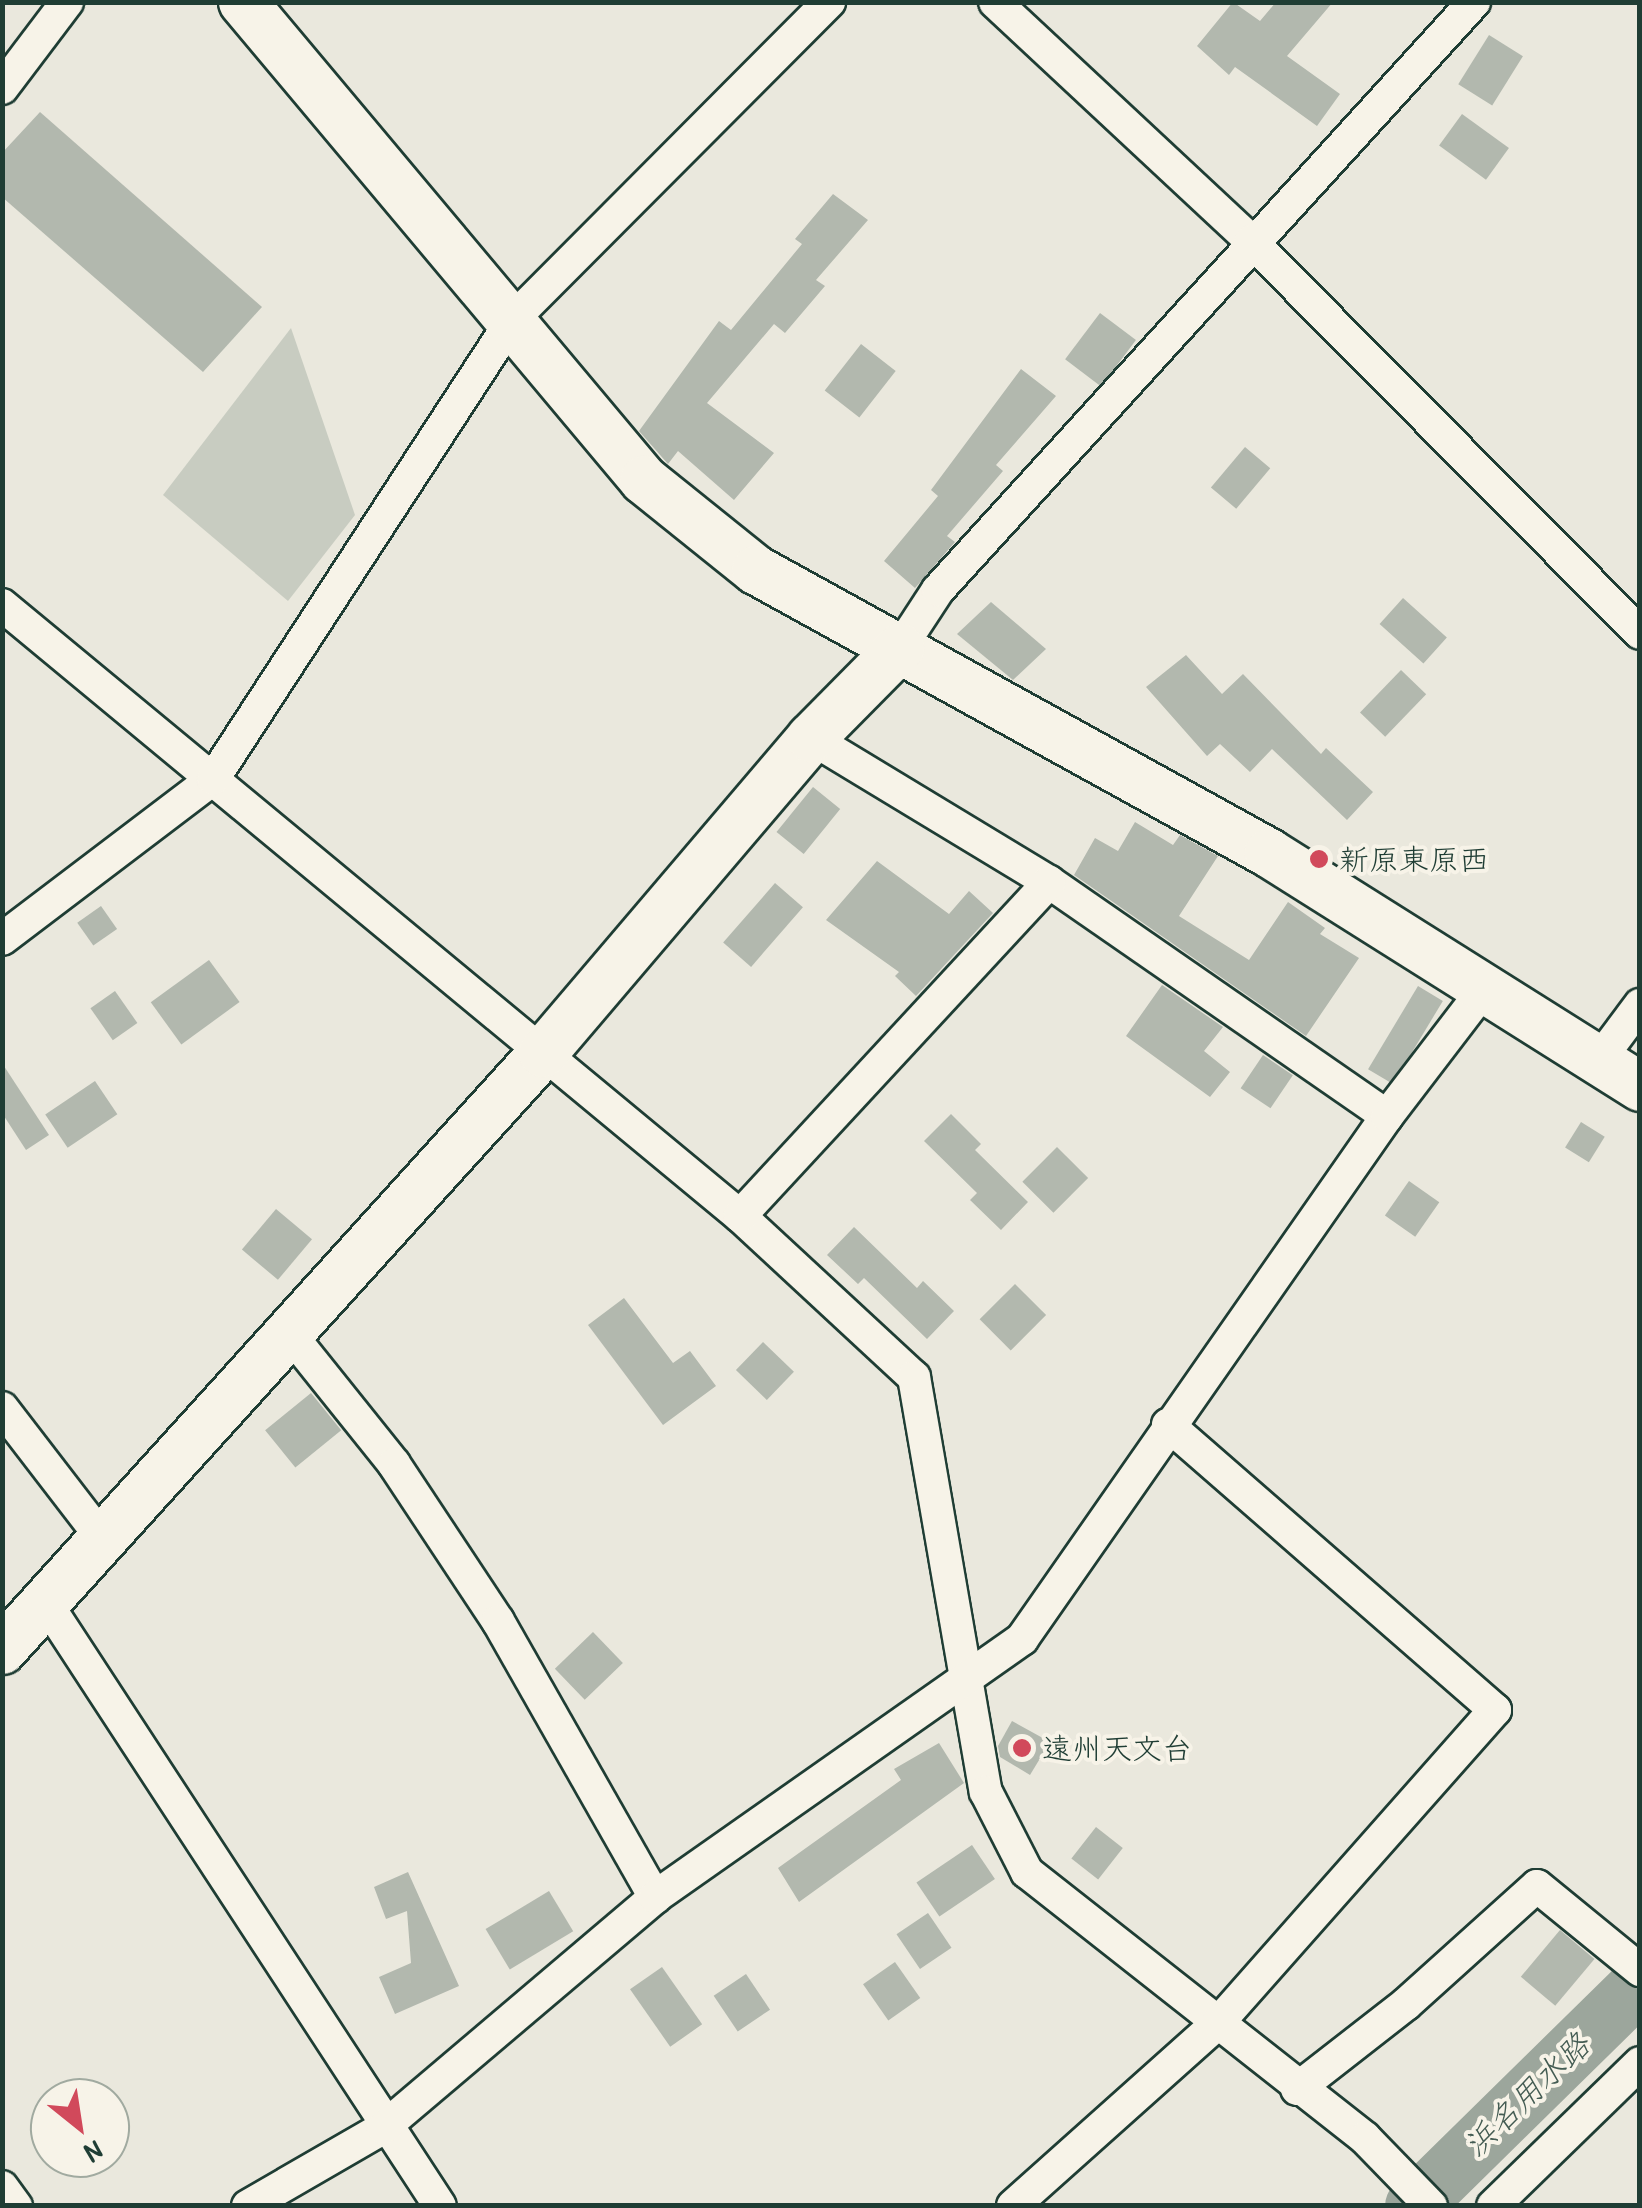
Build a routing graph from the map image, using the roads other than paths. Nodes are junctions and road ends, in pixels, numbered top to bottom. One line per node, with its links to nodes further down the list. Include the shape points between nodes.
1 (66, 2): 6 (street)
2 (244, 2): 8 (street)
3 (829, 2): 8 (street)
4 (996, 2): 7 (street)
5 (1474, 2): 7 (street)
6 (2, 88)
7 (1251, 241): 10 (street); 11 (street, via 938,590)
8 (514, 319): 11 (street, via 644,480 756,570); 13 (street)
9 (2, 605): 13 (street)
10 (1640, 634)
11 (900, 648): 12 (street); 16 (street, via 1269,852)
12 (811, 738): 14 (street); 18 (street)
13 (213, 779): 15 (street); 18 (street)
14 (1049, 882): 21 (street); 22 (street)
15 (2, 940)
16 (1484, 989): 19 (street); 21 (street)
17 (1640, 1006): 19 (street)
18 (543, 1053): 22 (street); 23 (street)
19 (1598, 1060): 20 (street)
20 (1640, 1087)
21 (1387, 1116): 25 (street)
22 (740, 1216): 29 (street, via 914,1377)
23 (290, 1334): 26 (street); 30 (street, via 394,1464 498,1620)
24 (2, 1408): 26 (street)
25 (1168, 1425): 29 (street, via 1022,1639); 32 (street, via 1495,1710)
26 (104, 1540): 27 (street)
27 (46, 1603): 28 (street); 35 (street)
28 (2, 1650)
29 (963, 1684): 30 (street); 32 (street, via 986,1792 1028,1872)
30 (655, 1897): 35 (street)
31 (1632, 1964): 34 (street, via 1537,1886 1406,2004)
32 (1218, 2024): 34 (street); 40 (street)
33 (1640, 2063): 42 (street)
34 (1297, 2089): 41 (street, via 1403,2174)
35 (384, 2128): 38 (street); 39 (street)
36 (2, 2186): 37 (street)
37 (16, 2206)
38 (248, 2206)
39 (440, 2206)
40 (1013, 2206)
41 (1431, 2206)
42 (1492, 2206)

